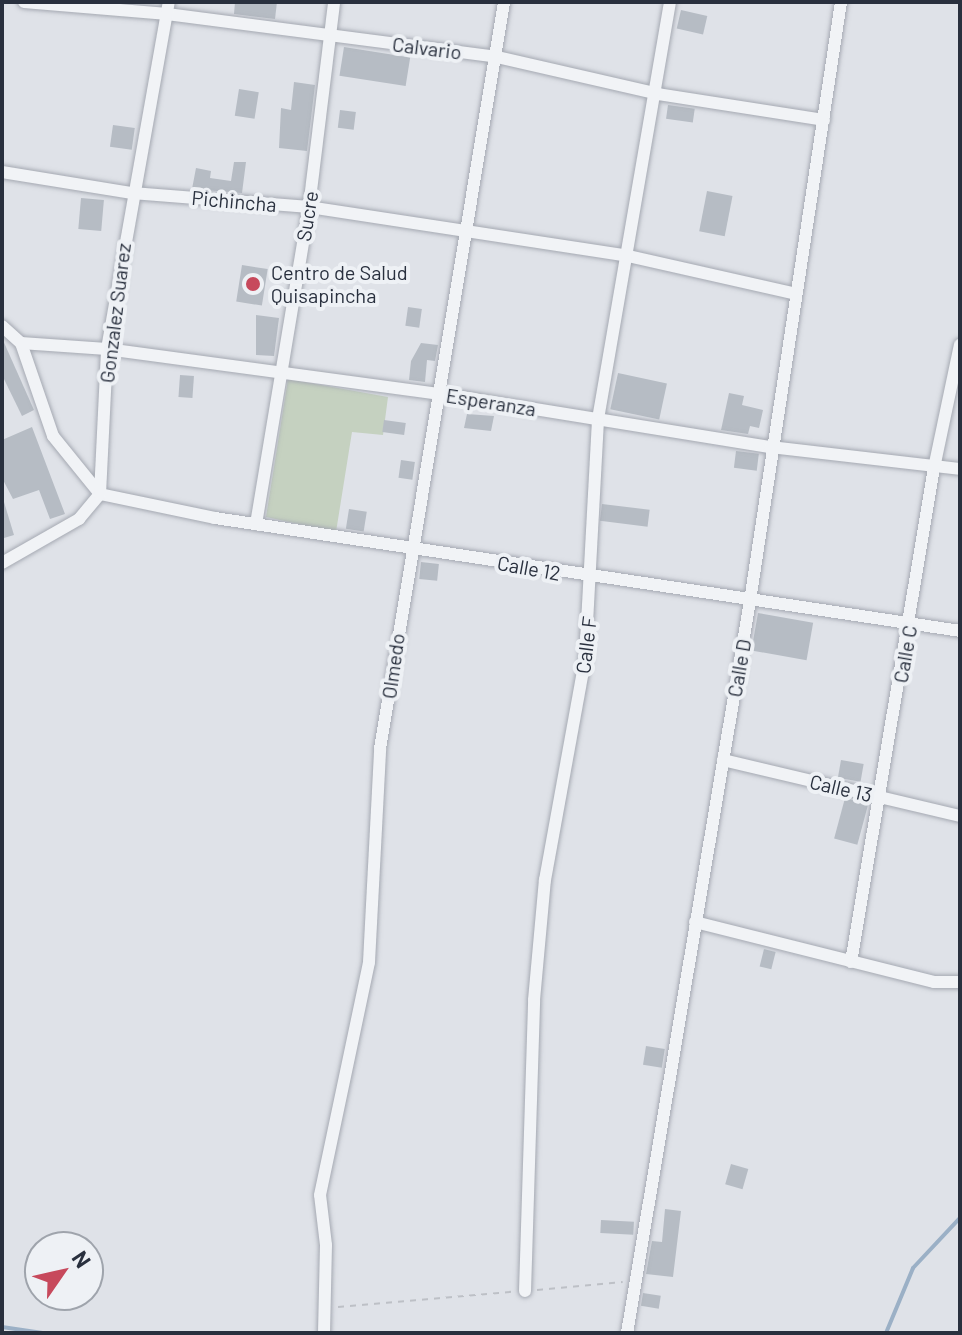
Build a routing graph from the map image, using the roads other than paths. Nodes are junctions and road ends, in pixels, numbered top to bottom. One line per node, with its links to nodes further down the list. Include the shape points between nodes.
1 (24, 2): 6 (street, Calvario)
2 (334, 2): 7 (street, Sucre)
3 (504, 2): 8 (street, Olmedo)
4 (670, 2): 9 (street, Calle F)
5 (841, 2): 10 (street, Calle D)
6 (168, 8): 7 (street, Calvario); 12 (street, Gonzalez Suarez)
7 (330, 35): 8 (street, Calvario); 13 (street, Sucre)
8 (497, 57): 9 (street, Calvario); 14 (street, Olmedo)
9 (658, 94): 10 (street, Calvario); 15 (street, Calle F)
10 (824, 120): 16 (street, Calle D)
11 (2, 172): 12 (street, Pichincha)
12 (132, 193): 13 (street, Pichincha); 20 (street, Gonzalez Suarez)
13 (309, 207): 14 (street, Pichincha); 21 (street, Sucre)
14 (466, 232): 15 (street, Pichincha); 22 (street, Olmedo)
15 (628, 256): 16 (street, Pichincha); 23 (street, Calle F)
16 (796, 294): 24 (street, Calle D)
17 (2, 326): 18 (street)
18 (21, 343): 20 (street, Esperanza); 27 (street, via 53,436)
19 (960, 345): 25 (street, Calle C)
20 (107, 349): 21 (street, Esperanza); 27 (street, Gonzalez Suarez)
21 (281, 374): 22 (street, Esperanza); 28 (street, Sucre)
22 (442, 394): 23 (street, Esperanza); 29 (street, Olmedo)
23 (598, 419): 24 (street, Esperanza); 31 (street, Calle F)
24 (770, 447): 25 (street, Esperanza); 32 (street, Calle D)
25 (934, 468): 26 (street, Esperanza); 33 (street, Calle C)
26 (960, 469)
27 (100, 494): 28 (street, Calle 12); 30 (street, via 79,519)
28 (256, 524): 29 (street, Calle 12)
29 (415, 549): 31 (street, Calle 12); 42 (street, Olmedo, via 380,749 369,962 320,1195)
30 (2, 563)
31 (593, 579): 32 (street, Calle 12); 41 (street, Calle F, via 585,660 545,880 532,1031)
32 (750, 601): 33 (street, Calle 12); 35 (street, Calle D)
33 (910, 624): 34 (street, Calle 12); 36 (street, Calle C)
34 (960, 631)
35 (723, 760): 36 (street, Calle 13); 38 (street, Calle D)
36 (880, 797): 37 (street, Calle 13); 39 (street, Calle C)
37 (960, 816)
38 (695, 922): 39 (street); 43 (street, Calle D)
39 (851, 962): 40 (street, via 934,982)
40 (960, 982)
41 (525, 1291)
42 (324, 1333)
43 (627, 1333)

